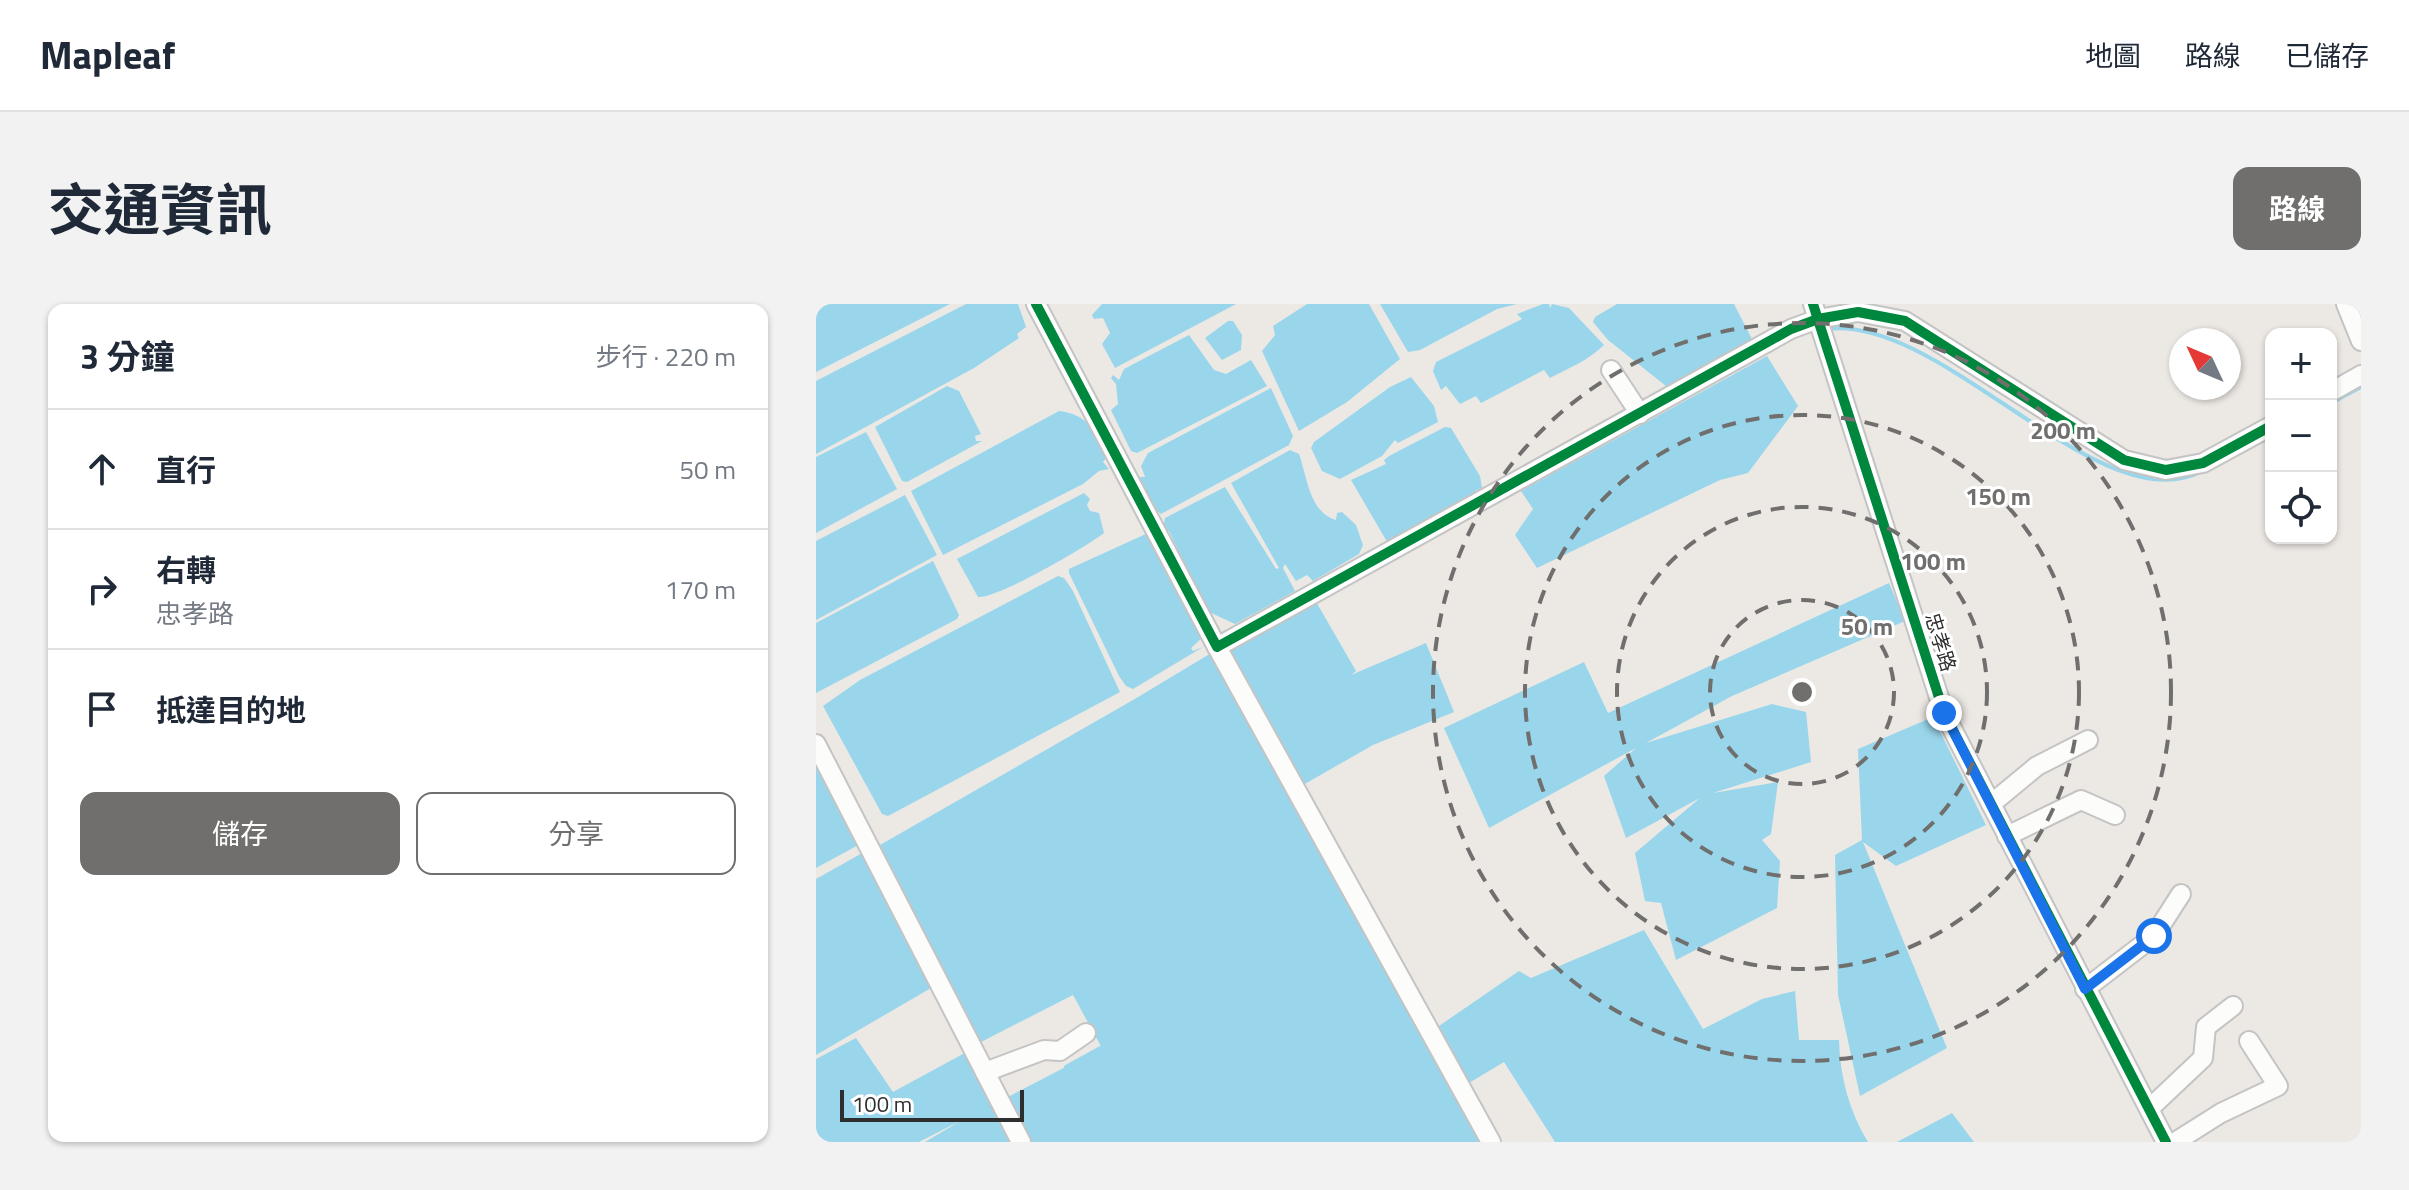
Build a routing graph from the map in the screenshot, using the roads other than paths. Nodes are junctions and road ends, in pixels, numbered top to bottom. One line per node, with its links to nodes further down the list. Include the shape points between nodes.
1 (1036, 304): 10 (street)
2 (2346, 304): 4 (street)
3 (1816, 312): 8 (street); 9 (street, via 1858,312 1905,321 2124,460 2166,470 2203,463); 13 (street, 忠孝路, via 1944,713)
4 (2361, 341)
5 (1611, 370): 8 (street)
6 (2361, 375): 7 (street)
7 (2337, 389)
8 (1640, 414): 10 (street)
9 (2265, 429)
10 (1217, 647): 24 (street)
11 (2088, 740): 13 (street, via 2037,766)
12 (816, 744): 21 (street)
13 (1991, 804): 15 (street, 忠孝路)
14 (2115, 815): 15 (street, via 2081,800)
15 (2007, 836): 17 (street, 忠孝路)
16 (2181, 894): 17 (street, via 2154,936)
17 (2085, 989): 22 (street, 忠孝路)
18 (2233, 1006): 22 (street, via 2206,1027 2203,1058)
19 (1086, 1033): 21 (street, via 1060,1051 1044,1050)
20 (2249, 1041): 26 (street, via 2278,1086)
21 (985, 1072): 23 (street)
22 (2150, 1108): 25 (street, 忠孝路)
23 (1021, 1142)
24 (1491, 1142)
25 (2166, 1142)
26 (2175, 1142)

